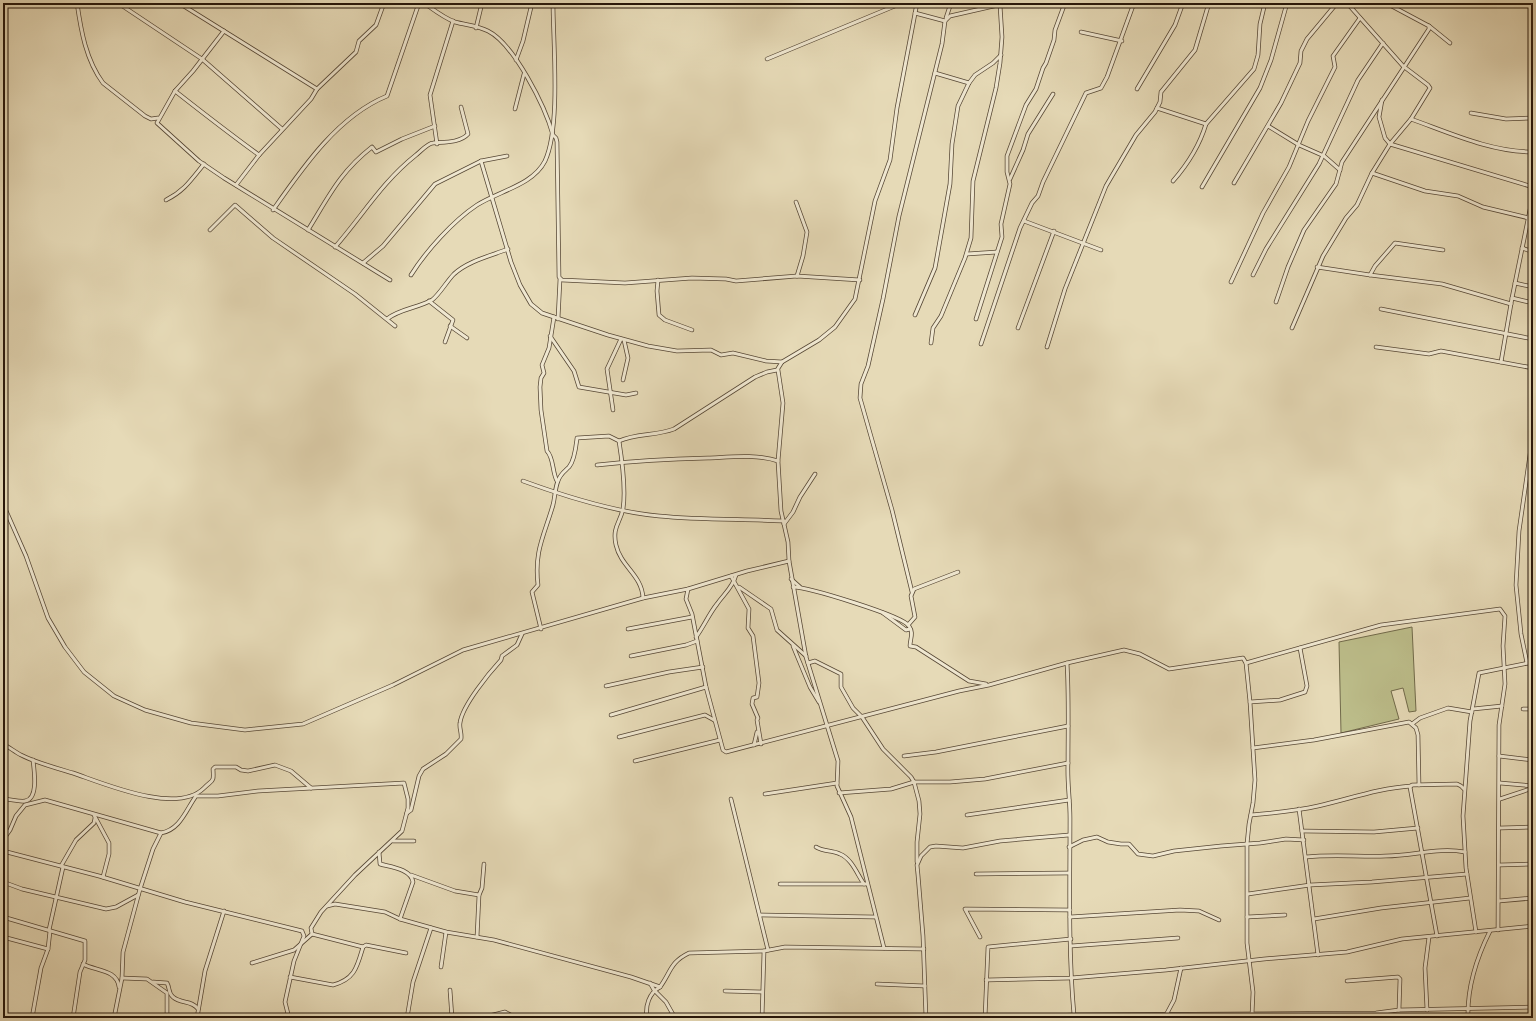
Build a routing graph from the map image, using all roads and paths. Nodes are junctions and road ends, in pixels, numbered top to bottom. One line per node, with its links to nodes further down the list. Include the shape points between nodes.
1 (77, 3): 55 (street, via 83,38 98,77 145,116 151,119)
2 (118, 3): 39 (street)
3 (178, 3): 33 (street)
4 (384, 3): 46 (street, via 376,25 357,44 356,52)
5 (418, 3): 84 (street, via 387,96 358,111 325,143 292,182)
6 (424, 3): 26 (street)
7 (434, 3): 26 (street)
8 (482, 3): 32 (street)
9 (532, 3): 41 (street)
10 (553, 3): 62 (street)
11 (902, 3): 24 (street)
12 (917, 3): 27 (street)
13 (951, 3): 29 (street)
14 (1007, 3): 25 (street)
15 (1065, 3): 74 (street, via 1054,30 1054,40 1046,63 1036,89 1026,105 1007,156 1007,172)
16 (1134, 3): 35 (street)
17 (1183, 3): 47 (street, via 1175,25)
18 (1209, 3): 52 (street, via 1195,50 1161,92)
19 (1264, 3): 58 (street, via 1254,69)
20 (1287, 3): 78 (street, via 1271,60 1260,88)
21 (1337, 3): 60 (street, via 1307,38 1301,51 1300,63)
22 (1347, 3): 28 (street)
23 (1386, 3): 31 (street)
24 (893, 5): 40 (street)
25 (1000, 5): 29 (street); 38 (street)
26 (432, 8): 30 (street)
27 (915, 13): 29 (street); 109 (street, via 890,160 875,201)
28 (1360, 18): 36 (street); 64 (street, via 1333,56 1335,67)
29 (946, 20): 43 (street)
30 (453, 21): 32 (street); 59 (street, via 430,95)
31 (1429, 26): 37 (street); 42 (street)
32 (476, 28): 41 (street, via 487,30 500,39)
33 (224, 31): 39 (street); 46 (street)
34 (1081, 32): 35 (street)
35 (1122, 41): 87 (street, via 1104,84 1101,88 1086,93)
36 (1383, 43): 42 (street); 69 (street, via 1358,80)
37 (1450, 43)
38 (1001, 55): 45 (street, via 975,75); 99 (street, via 996,88 973,181 972,225)
39 (202, 59): 48 (street); 61 (street)
40 (767, 59)
41 (516, 60): 44 (street)
42 (1404, 66): 50 (street); 57 (street, via 1430,87)
43 (935, 73): 45 (street); 169 (street, via 899,216 884,299 868,366 861,384 860,398)
44 (524, 74): 53 (street); 62 (street, via 543,104)
45 (969, 83): 119 (street, via 958,106 952,144 950,184 937,257)
46 (317, 89): 61 (street, via 311,99)
47 (1137, 89)
48 (175, 91): 55 (street); 67 (street, via 207,115 218,127)
49 (1053, 94): 74 (street, via 1028,134)
50 (1383, 98): 65 (street, via 1379,116 1385,138); 72 (street, via 1342,162)
51 (461, 107): 63 (street, via 468,134)
52 (1157, 108): 58 (street); 91 (street, via 1136,135 1106,186)
53 (515, 109)
54 (1471, 113): 56 (street, via 1506,119)
55 (158, 118): 71 (street, via 157,123 162,129)
56 (1533, 118)
57 (1411, 119): 65 (street); 66 (street, via 1484,144)
58 (1206, 124): 75 (street, via 1188,161)
59 (435, 126): 63 (street); 89 (street, via 376,152 372,147 338,179)
60 (1268, 126): 64 (street); 76 (street)
61 (282, 129): 67 (street)
62 (552, 135): 81 (street, via 545,160 536,173 530,179); 106 (street, via 557,142)
63 (437, 144): 92 (street, via 432,143 389,180)
64 (1299, 144): 69 (street); 110 (street, via 1260,218)
65 (1390, 144): 73 (street); 79 (street)
66 (1533, 152)
67 (258, 155): 77 (street)
68 (507, 156): 70 (street)
69 (1324, 156): 72 (street); 102 (street, via 1266,249)
70 (481, 161): 81 (street); 100 (street, via 434,184 383,246)
71 (204, 164): 77 (street); 82 (street, via 186,188)
72 (1340, 170): 115 (street, via 1336,184 1304,230)
73 (1372, 173): 85 (street, via 1426,191 1458,196 1483,207); 101 (street, via 1357,205 1346,218)
74 (1010, 179): 97 (street, via 1001,224 1002,237)
75 (1173, 180)
76 (1234, 183)
77 (236, 185): 84 (street)
78 (1202, 187)
79 (1533, 187)
80 (1533, 195): 85 (street)
81 (492, 196): 94 (street); 104 (street, via 457,222 419,262)
82 (166, 200)
83 (796, 202): 105 (street, via 806,232 804,256)
84 (273, 210): 89 (street)
85 (1528, 218): 86 (street); 93 (street)
86 (1533, 219)
87 (1024, 221): 90 (street); 136 (street)
88 (210, 230): 121 (street, via 235,205 273,238)
89 (308, 230): 92 (street)
90 (1054, 231): 91 (street); 126 (street)
91 (1083, 243): 95 (street); 137 (street)
92 (335, 247): 100 (street)
93 (1522, 248): 98 (street); 111 (street)
94 (508, 249): 114 (street, via 459,270); 120 (street, via 527,298 536,308)
95 (1101, 250)
96 (1443, 250): 103 (street, via 1395,243)
97 (997, 252): 99 (street); 123 (street)
98 (1533, 252)
99 (967, 254): 135 (street, via 941,316 933,328)
100 (363, 263): 107 (street)
101 (1317, 267): 103 (street); 127 (street)
102 (1253, 275)
103 (1370, 275): 117 (street, via 1442,284)
104 (411, 276)
105 (797, 276): 108 (street, via 736,281); 109 (street)
106 (560, 279): 108 (street, via 625,283); 122 (street)
107 (390, 280)
108 (658, 280): 128 (street, via 659,314 664,320)
109 (860, 280): 139 (street, via 852,304 835,327 819,340)
110 (1231, 282)
111 (1515, 283): 112 (street); 113 (street)
112 (1533, 287)
113 (1512, 298): 116 (street); 117 (street)
114 (429, 301): 121 (street, via 396,312); 125 (street, via 452,319 454,322)
115 (1276, 302)
116 (1533, 303)
117 (1510, 304): 129 (street)
118 (1381, 309): 129 (street)
119 (915, 315)
120 (554, 317): 122 (street); 130 (street)
121 (387, 319): 124 (street)
122 (558, 319): 133 (street)
123 (976, 319)
124 (395, 326)
125 (450, 326): 131 (street); 134 (street)
126 (1018, 328)
127 (1292, 328)
128 (692, 330)
129 (1506, 333): 132 (street); 140 (street)
130 (550, 336): 144 (street, via 574,371 579,387); 154 (street, via 549,348 542,365 544,373 540,382 540,410 546,451 550,454)
131 (467, 338)
132 (1533, 339)
133 (623, 340): 139 (street, via 676,351 711,350 721,355 733,353); 143 (street, via 628,358); 144 (street, via 607,369)
134 (446, 342)
135 (931, 343)
136 (981, 344)
137 (1047, 347)
138 (1376, 347): 140 (street, via 1429,354 1441,351)
139 (782, 362): 142 (street)
140 (1501, 362): 141 (street)
141 (1533, 368)
142 (778, 370): 148 (street, via 755,377 674,429); 149 (street, via 783,404)
143 (623, 380)
144 (610, 391): 145 (street, via 626,395); 146 (street)
145 (636, 393)
146 (613, 410)
147 (1533, 436): 186 (street, via 1519,531 1516,585)
148 (620, 441): 150 (street); 154 (street, via 609,436 577,438 577,448 570,464)
149 (778, 461): 150 (street, via 736,457); 158 (street, via 779,496)
150 (622, 462): 151 (street); 157 (street)
151 (597, 465)
152 (815, 474): 158 (street)
153 (523, 481): 155 (street)
154 (557, 481): 155 (street)
155 (556, 492): 157 (street); 173 (street, via 538,547 538,585 532,592)
156 (3, 504): 175 (street, via 26,556 48,618 84,672 124,702 167,717 218,728 244,730 303,724 393,685 462,650)
157 (623, 509): 158 (street, via 658,516); 170 (street, via 616,527 616,543 622,560 643,588)
158 (784, 522): 159 (street)
159 (789, 561): 161 (street); 163 (street)
160 (958, 572): 169 (street, via 918,587)
161 (736, 574): 162 (street); 164 (street)
162 (731, 576): 164 (street); 168 (street)
163 (791, 579): 166 (street); 167 (street)
164 (734, 582): 165 (street); 176 (street)
165 (737, 586): 178 (street, via 771,609 777,630); 204 (street, via 748,606 748,628 753,636 759,686 757,698 753,698 752,704 758,718)
166 (793, 587): 167 (street); 181 (street)
167 (800, 587): 172 (street, via 830,594 895,617)
168 (688, 589): 170 (street); 171 (street, via 686,599)
169 (912, 592): 172 (street, via 915,617)
170 (643, 598): 173 (street)
171 (692, 617): 174 (street); 176 (street)
172 (909, 627): 189 (street, via 912,633 910,646 916,647 969,681)
173 (541, 629): 175 (street)
174 (628, 630)
175 (522, 634): 235 (street, via 516,645 502,656 471,697 461,717 461,739 446,754 423,769 411,810)
176 (696, 637): 177 (street)
177 (697, 641): 180 (street); 187 (street)
178 (793, 646): 181 (street); 192 (street)
179 (1300, 648): 185 (street); 188 (street, via 1381,625 1500,609 1505,616); 193 (street, via 1307,686 1305,692 1280,700)
180 (630, 656)
181 (806, 657): 184 (street)
182 (1067, 662): 185 (street, via 1124,650 1140,654 1170,669 1242,657); 189 (street); 203 (street)
183 (1533, 662): 186 (street)
184 (808, 663): 192 (street); 199 (street, via 815,661 841,674 841,687 853,708)
185 (1246, 663): 193 (street)
186 (1527, 663): 188 (street)
187 (703, 667): 190 (street); 191 (street)
188 (1504, 668): 194 (street); 197 (street, via 1479,673)
189 (989, 685): 199 (street)
190 (606, 686)
191 (706, 688): 198 (street); 200 (street)
192 (819, 702): 202 (street)
193 (1250, 702): 210 (street)
194 (1502, 706): 197 (street); 212 (street)
195 (1523, 709): 196 (street)
196 (1533, 709)
197 (1472, 710): 201 (street, via 1443,709); 224 (street)
198 (610, 715)
199 (862, 717): 202 (street); 217 (street, via 883,749)
200 (714, 720): 205 (street, via 705,715); 206 (street)
201 (1412, 724): 210 (street, via 1403,722 1344,735); 220 (street, via 1418,735)
202 (826, 726): 208 (street); 218 (street, via 839,765)
203 (1068, 726): 211 (street); 216 (street)
204 (758, 730): 208 (street); 209 (street)
205 (619, 737)
206 (720, 740): 209 (street, via 726,752); 215 (street)
207 (3, 744): 213 (street)
208 (761, 744): 209 (street)
209 (754, 745)
210 (1253, 748): 237 (street, via 1255,780)
211 (904, 756)
212 (1499, 756): 214 (street); 219 (street)
213 (34, 760): 227 (street, via 145,796 166,799); 232 (street, via 34,791)
214 (1533, 760)
215 (635, 761)
216 (1068, 763): 217 (street, via 985,778 950,782); 231 (street)
217 (914, 782): 225 (street, via 891,789); 259 (street, via 920,814)
218 (837, 783): 225 (street); 226 (street)
219 (1500, 783): 222 (street); 230 (street)
220 (1419, 785): 221 (street); 224 (street, via 1457,784)
221 (1411, 786): 233 (street, via 1371,792); 239 (street)
222 (1533, 787): 230 (street)
223 (310, 788): 227 (street); 227 (street, via 292,771 275,765 248,771 236,767 215,768 212,783); 235 (street, via 402,782 408,799)
224 (1464, 790): 255 (street)
225 (840, 793): 270 (street, via 850,817)
226 (765, 794)
227 (196, 796): 243 (street, via 188,811 173,829)
228 (3, 799): 232 (street); 234 (street)
229 (731, 799): 286 (street)
230 (1500, 799): 240 (street)
231 (1069, 800): 236 (street); 244 (street)
232 (27, 802): 238 (street, via 45,800); 245 (street)
233 (1300, 809): 237 (street); 242 (street)
234 (3, 811)
235 (407, 813): 247 (street, via 402,831)
236 (966, 815)
237 (1251, 815): 249 (street)
238 (94, 816): 243 (street); 261 (street, via 94,823 76,840); 266 (street, via 109,843)
239 (1418, 828): 242 (street, via 1374,832); 254 (street)
240 (1500, 828): 241 (street); 260 (street)
241 (1533, 828)
242 (1302, 831): 246 (street)
243 (161, 833): 272 (street, via 153,848)
244 (1069, 835): 251 (street); 259 (street, via 1000,841 963,848 936,846 925,851)
245 (3, 840)
246 (1304, 840): 249 (street, via 1286,839); 256 (street)
247 (393, 841): 248 (street); 253 (street)
248 (414, 841)
249 (1246, 844): 251 (street, via 1149,856 1138,854 1129,844 1108,842 1097,837 1082,840); 273 (street)
250 (816, 847): 270 (street, via 824,852 844,856)
251 (1069, 847): 262 (street)
252 (3, 851): 261 (street)
253 (379, 852): 265 (street, via 380,864); 283 (street)
254 (1422, 852): 255 (street); 256 (street, via 1388,856 1352,854); 267 (street)
255 (1465, 852): 264 (street)
256 (1306, 857): 271 (street)
257 (484, 864): 275 (street)
258 (1533, 864): 260 (street)
259 (917, 865): 315 (street)
260 (1499, 865): 281 (street)
261 (62, 867): 266 (street); 277 (street)
262 (1068, 873): 263 (street); 284 (street)
263 (976, 874)
264 (1467, 874): 267 (street); 278 (street)
265 (411, 875): 275 (street, via 455,891); 293 (street, via 413,882)
266 (103, 877): 272 (street)
267 (1427, 877): 271 (street); 282 (street)
268 (3, 882): 277 (street)
269 (780, 884): 270 (street)
270 (866, 884): 289 (street)
271 (1310, 884): 273 (street); 292 (street)
272 (140, 888): 274 (street); 285 (street)
273 (1248, 894): 291 (street)
274 (138, 895): 276 (street); 280 (street)
275 (479, 895): 305 (street)
276 (134, 896): 277 (street, via 123,904 106,909); 280 (street)
277 (56, 897): 297 (street)
278 (1470, 898): 282 (street); 301 (street)
279 (1533, 898): 281 (street)
280 (137, 901): 326 (street, via 124,952)
281 (1499, 901): 298 (street)
282 (1432, 902): 292 (street); 303 (street)
283 (327, 906): 293 (street, via 336,904 379,911); 302 (street, via 314,922)
284 (1070, 910): 290 (street); 306 (street, via 965,909)
285 (224, 911): 310 (street, via 302,931 304,936); 341 (street, via 205,971)
286 (760, 915): 289 (street); 316 (street)
287 (1285, 915): 291 (street)
288 (3, 917): 297 (street)
289 (875, 917): 313 (street)
290 (1070, 917): 294 (street, via 1180,910 1199,911); 309 (street)
291 (1247, 917): 320 (street)
292 (1314, 919): 319 (street)
293 (400, 920): 296 (street)
294 (1219, 920)
295 (1533, 926): 298 (street)
296 (431, 928): 300 (street); 358 (street, via 413,982)
297 (50, 930): 314 (street); 322 (street, via 85,941)
298 (1498, 930): 299 (street)
299 (1490, 931): 301 (street); 342 (street, via 1476,963 1468,996)
300 (446, 932): 305 (street); 323 (street)
301 (1476, 932): 303 (street)
302 (312, 934): 310 (street); 312 (street)
303 (1437, 936): 307 (street)
304 (3, 937): 314 (street)
305 (477, 937): 331 (street)
306 (980, 937)
307 (1429, 937): 319 (street, via 1402,939 1347,952); 344 (street, via 1425,968)
308 (1178, 938): 311 (street)
309 (1071, 939): 311 (street); 328 (street, via 988,947)
310 (299, 946): 321 (street, via 294,950); 325 (street)
311 (1071, 946): 327 (street)
312 (363, 947): 318 (street, via 366,945); 325 (street, via 354,974 338,984)
313 (884, 948): 315 (street); 316 (street, via 791,947)
314 (48, 949): 352 (street)
315 (924, 949): 333 (street)
316 (768, 950): 317 (street)
317 (764, 951): 334 (street, via 689,953 672,965); 338 (street)
318 (406, 952)
319 (1318, 955): 320 (street)
320 (1248, 961): 324 (street); 349 (street, via 1252,980)
321 (252, 963)
322 (83, 964): 339 (street, via 107,971 117,980); 353 (street)
323 (441, 967)
324 (1181, 968): 327 (street); 348 (street, via 1174,1000)
325 (290, 977): 357 (street, via 285,1002)
326 (122, 978): 330 (street, via 140,977); 339 (street)
327 (1071, 978): 328 (street); 347 (street)
328 (986, 980): 366 (street)
329 (1347, 981): 343 (street, via 1398,977)
330 (152, 982): 341 (street, via 166,982 170,995 179,1001 193,1004); 355 (street, via 167,993)
331 (650, 983): 334 (street); 336 (street)
332 (877, 984): 333 (street)
333 (925, 986): 365 (street)
334 (660, 987): 336 (street)
335 (450, 990): 359 (street)
336 (654, 990): 362 (street, via 648,1002); 363 (street, via 666,1002)
337 (725, 990): 338 (street)
338 (762, 992): 364 (street)
339 (119, 993): 354 (street)
340 (1533, 1007): 342 (street)
341 (198, 1009): 356 (street)
342 (1468, 1009): 344 (street); 369 (street)
343 (1399, 1010): 344 (street); 345 (street)
344 (1427, 1010)
345 (1376, 1013): 350 (street); 368 (street)
346 (1260, 1014): 349 (street); 350 (street); 367 (street)
347 (1074, 1015): 348 (street); 351 (street)
348 (1166, 1015): 349 (street)
349 (1252, 1015)
350 (1272, 1016)
351 (1042, 1017): 366 (street)
352 (32, 1018)
353 (73, 1018)
354 (114, 1018)
355 (167, 1018)
356 (197, 1018)
357 (288, 1018)
358 (407, 1018)
359 (452, 1018)
360 (481, 1018): 361 (street, via 504,1012)
361 (516, 1018)
362 (647, 1018)
363 (675, 1018)
364 (762, 1018)
365 (926, 1018)
366 (984, 1018)
367 (1265, 1018)
368 (1374, 1018)
369 (1468, 1018)

